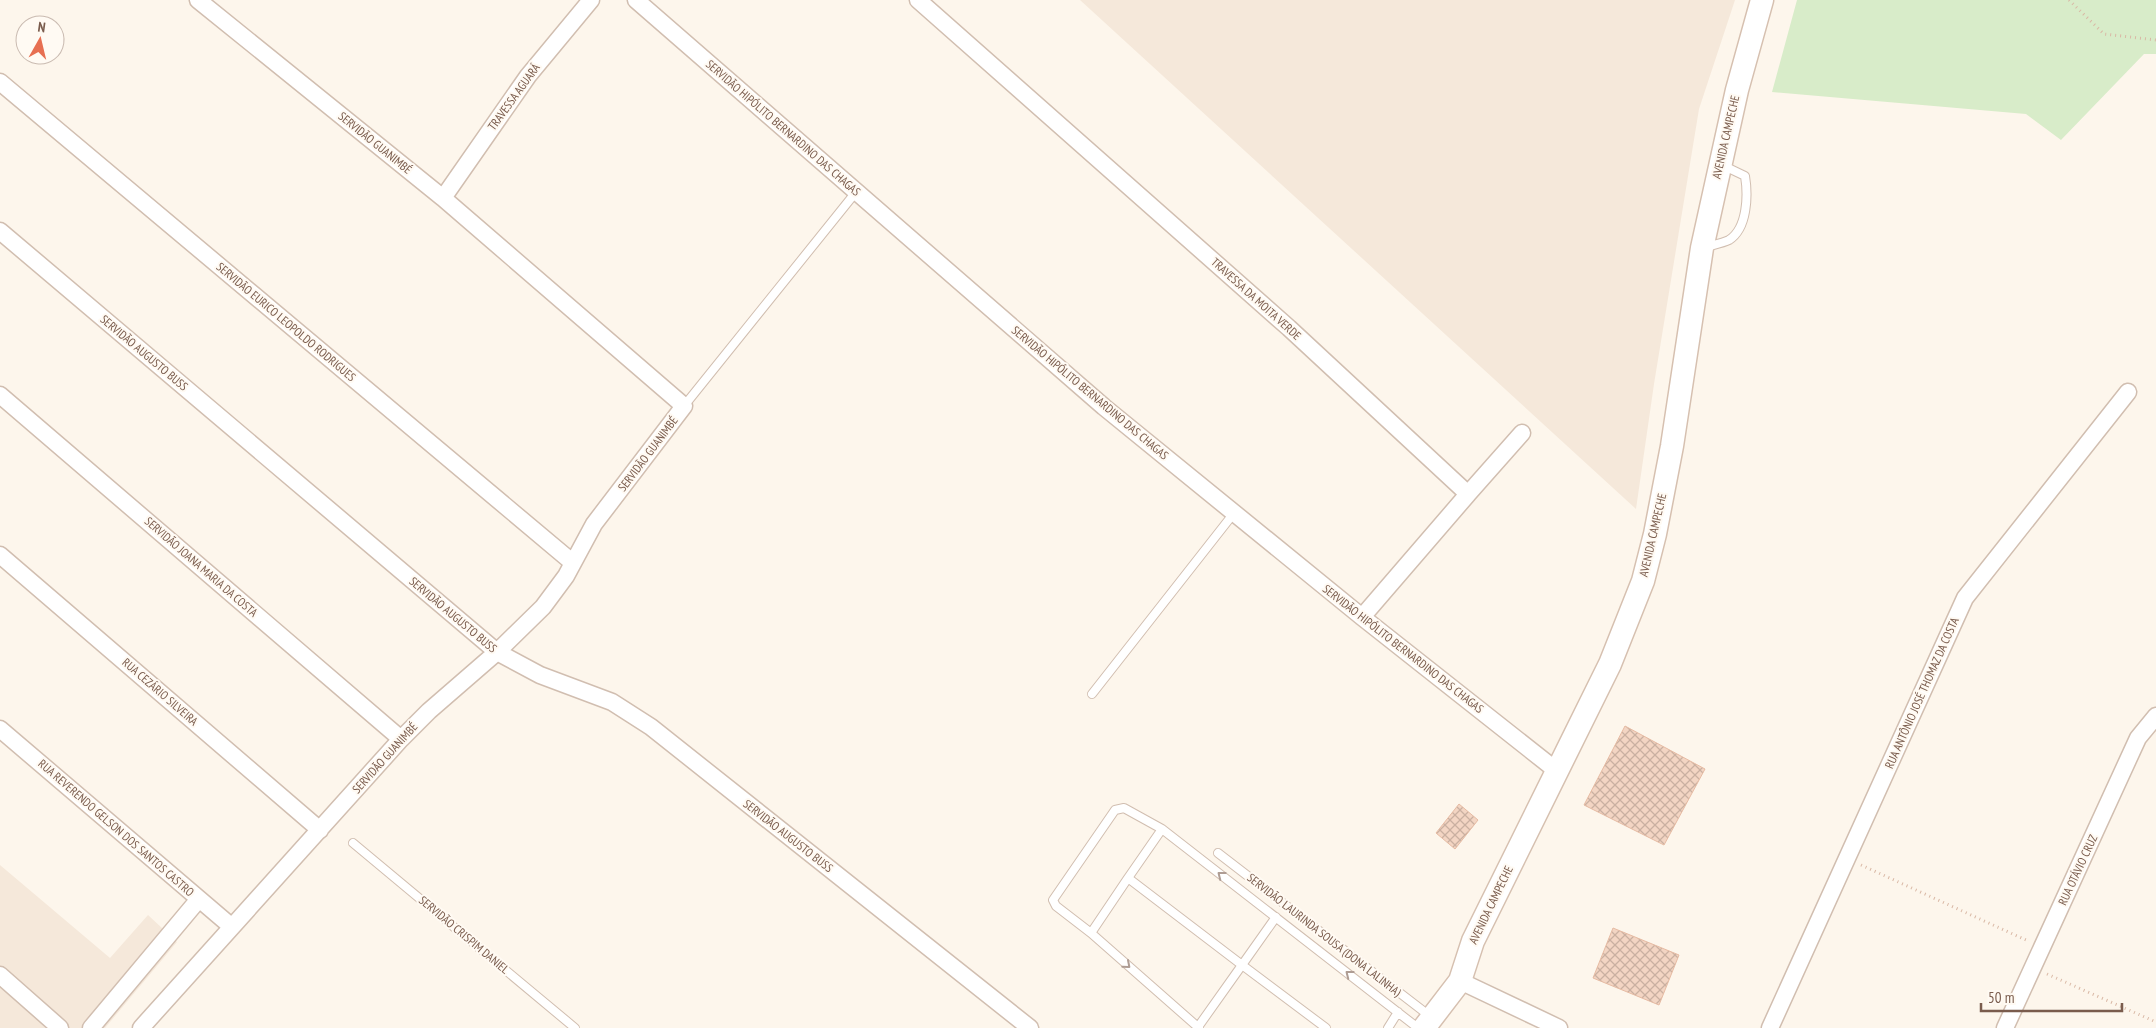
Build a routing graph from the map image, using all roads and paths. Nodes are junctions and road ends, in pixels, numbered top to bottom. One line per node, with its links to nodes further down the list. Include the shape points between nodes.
1 (591, 0): 11 (street, TRAVESSA AGUARÁ, via 528,76)
2 (636, 0): 10 (street, SERVIDÃO HIPÓLITO BERNARDINO DAS CHAGAS)
3 (918, 0): 18 (street, TRAVESSA DA MOITA VERDE, via 1289,328)
4 (1762, 0): 9 (main road, AVENIDA CAMPECHE)
5 (2069, 0): 7 (path, via 2104,34)
6 (203, 2): 11 (street, SERVIDÃO GUANIMBÉ)
7 (2156, 40)
8 (0, 82): 21 (street, SERVIDÃO EURICO LEOPOLDO RODRIGUES)
9 (1720, 164): 13 (main road, AVENIDA CAMPECHE); 13 (lane, via 1745,176 1748,191 1741,227 1730,240)
10 (856, 192): 16 (lane); 19 (street, SERVIDÃO HIPÓLITO BERNARDINO DAS CHAGAS, via 1104,408)
11 (443, 198): 16 (street, SERVIDÃO GUANIMBÉ)
12 (0, 231): 23 (street, SERVIDÃO AUGUSTO BUSS)
13 (1702, 248): 28 (main road, AVENIDA CAMPECHE, via 1672,446 1643,581 1610,664)
14 (2128, 392): 33 (street, RUA ANTÔNIO JOSÉ THOMAZ DA COSTA, via 1965,598)
15 (0, 395): 27 (street, SERVIDÃO JOANA MARIA DA COSTA)
16 (684, 406): 21 (street, SERVIDÃO GUANIMBÉ, via 594,524)
17 (1522, 433): 18 (street)
18 (1468, 494): 22 (street)
19 (1234, 513): 22 (street, SERVIDÃO HIPÓLITO BERNARDINO DAS CHAGAS); 24 (lane)
20 (0, 554): 30 (street, RUA CEZÁRIO SILVEIRA)
21 (572, 562): 23 (street, SERVIDÃO GUANIMBÉ, via 566,576 543,607)
22 (1362, 617): 28 (street, SERVIDÃO HIPÓLITO BERNARDINO DAS CHAGAS)
23 (496, 652): 27 (street, SERVIDÃO GUANIMBÉ); 51 (street, SERVIDÃO AUGUSTO BUSS, via 540,675 612,702 651,727)
24 (1092, 694)
25 (2156, 716): 39 (street, RUA OTÁVIO CRUZ, via 2138,738)
26 (0, 729): 35 (street, RUA REVERENDO GELSON DOS SANTOS CASTRO)
27 (401, 739): 30 (street, SERVIDÃO GUANIMBÉ)
28 (1557, 771): 43 (main road, AVENIDA CAMPECHE, via 1474,940)
29 (1162, 829): 34 (lane); 36 (lane, one-way to 29); 38 (lane, via 1124,808 1115,810 1053,900 1056,906)
30 (320, 830): 37 (street, SERVIDÃO GUANIMBÉ)
31 (353, 843): 50 (lane, SERVIDÃO CRISPIM DANIEL)
32 (1218, 853): 46 (lane, SERVIDÃO LAURINDA SOUSA (DONA LALINHA))
33 (1847, 858): 39 (path); 56 (street, RUA ANTÔNIO JOSÉ THOMAZ DA COSTA)
34 (1128, 878): 38 (lane); 40 (lane)
35 (199, 899): 37 (street, RUA REVERENDO GELSON DOS SANTOS CASTRO); 48 (street)
36 (1276, 917): 40 (lane); 44 (lane, one-way to 36)
37 (232, 927): 49 (street, SERVIDÃO GUANIMBÉ)
38 (1091, 933): 52 (lane, one-way to 52)
39 (2042, 948): 41 (street, RUA OTÁVIO CRUZ)
40 (1242, 965): 52 (lane); 53 (lane)
41 (2033, 967): 45 (path); 57 (street, RUA OTÁVIO CRUZ)
42 (0, 975): 47 (street)
43 (1460, 981): 46 (main road, AVENIDA CAMPECHE); 55 (street)
44 (1398, 1012): 46 (lane); 54 (lane)
45 (2156, 1022)
46 (1424, 1024)
47 (60, 1028)
48 (90, 1028)
49 (141, 1028)
50 (575, 1028)
51 (1030, 1028)
52 (1198, 1028)
53 (1326, 1028)
54 (1388, 1028)
55 (1560, 1028)
56 (1770, 1028)
57 (2005, 1028)

